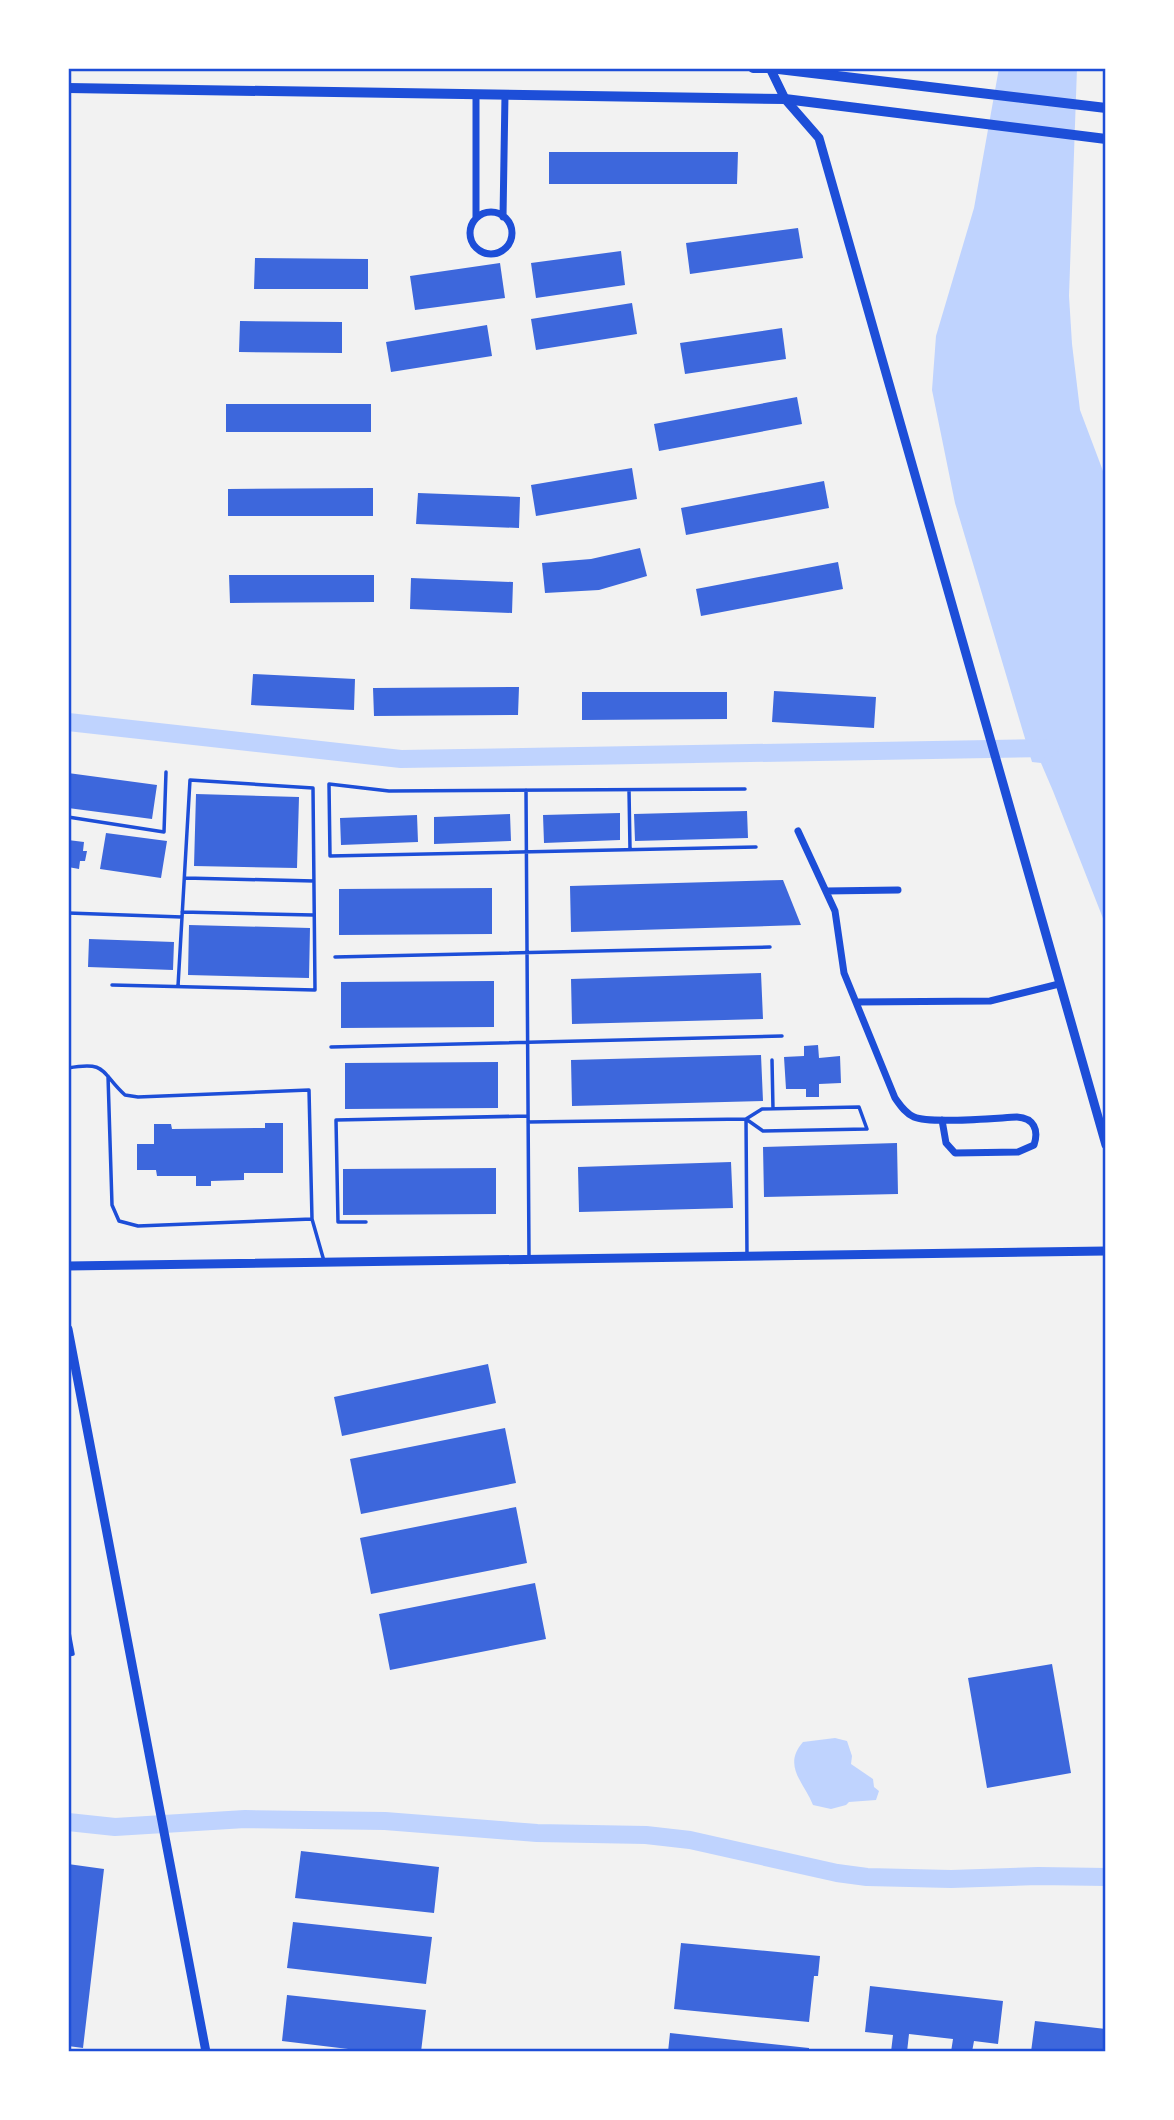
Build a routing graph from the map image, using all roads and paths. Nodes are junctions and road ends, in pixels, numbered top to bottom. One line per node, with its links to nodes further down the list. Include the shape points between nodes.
1 (753, 68): 2 (main road)
2 (769, 68): 6 (street); 7 (main road)
3 (68, 88): 4 (main road)
4 (476, 94): 5 (main road); 10 (street)
5 (505, 95): 6 (main road); 9 (street)
6 (785, 99): 8 (main road); 30 (street, via 819,138)
7 (1106, 108)
8 (1106, 139)
9 (503, 217): 10 (street, via 486,213); 10 (street, via 511,236 505,248 492,254 473,245 470,231)
10 (476, 218)
11 (166, 772): 15 (lane, via 164,832)
12 (745, 789): 14 (lane)
13 (526, 790): 14 (lane); 19 (lane); 19 (lane, via 389,791 329,784 330,856)
14 (629, 790): 18 (lane)
15 (68, 817)
16 (798, 831): 23 (street)
17 (756, 847): 18 (lane)
18 (629, 849): 19 (lane)
19 (526, 852): 28 (lane)
20 (185, 878): 21 (lane); 21 (lane, via 190,780 313,788); 25 (lane)
21 (314, 881): 26 (lane)
22 (898, 890): 23 (street)
23 (825, 891): 33 (street, via 835,911 844,973)
24 (68, 913): 25 (lane)
25 (182, 914): 26 (lane); 32 (lane)
26 (314, 915): 32 (lane, via 315,990)
27 (769, 947): 28 (lane)
28 (527, 953): 29 (lane); 35 (lane)
29 (335, 957)
30 (1059, 984): 33 (street, via 990,1001); 44 (street)
31 (112, 985): 32 (lane)
32 (178, 986)
33 (856, 1002): 43 (street, via 902,1109 914,1117)
34 (782, 1036): 35 (lane)
35 (528, 1042): 36 (lane); 41 (lane)
36 (331, 1047)
37 (772, 1060): 40 (lane)
38 (68, 1068): 39 (lane, via 93,1065)
39 (108, 1075): 45 (lane, via 125,1095 138,1097 309,1090); 45 (lane, via 112,1205 119,1221 138,1226)
40 (774, 1109): 42 (lane, via 762,1109); 42 (lane, via 859,1107 867,1129 763,1131)
41 (528, 1119): 42 (lane); 46 (lane, via 337,1120 338,1222); 49 (lane)
42 (746, 1119): 48 (lane)
43 (942, 1120): 43 (street, via 946,1143 955,1153 1018,1152 1034,1145 1036,1139 1035,1127 1025,1118)
44 (1106, 1145)
45 (312, 1219): 50 (lane)
46 (366, 1222)
47 (1106, 1251): 48 (street)
48 (747, 1257): 49 (street)
49 (529, 1259): 50 (street)
50 (324, 1263): 51 (street)
51 (68, 1266)
52 (68, 1329): 55 (street)
53 (68, 1626): 54 (lane, via 73,1654)
54 (68, 1655)
55 (206, 2052)

